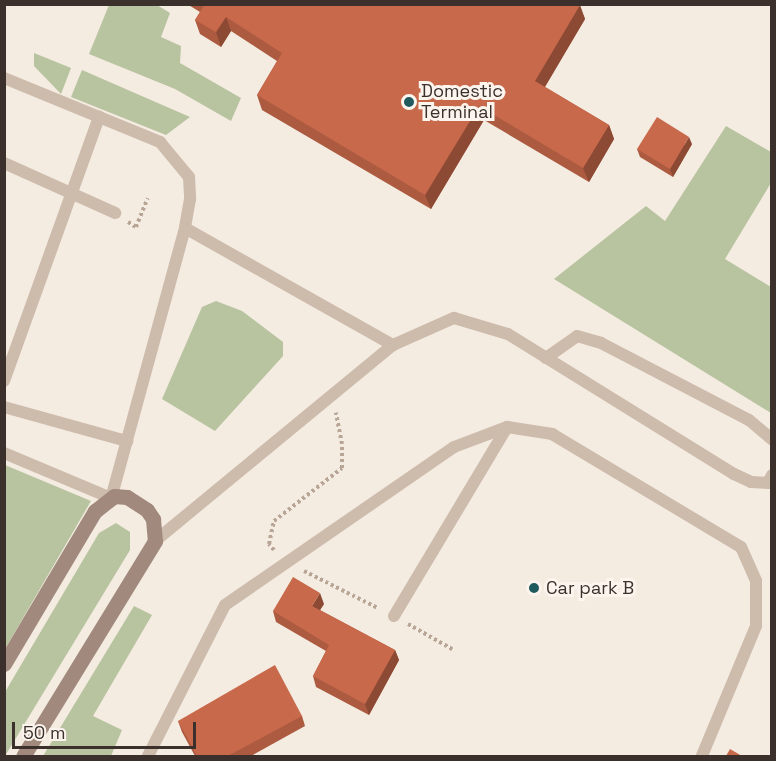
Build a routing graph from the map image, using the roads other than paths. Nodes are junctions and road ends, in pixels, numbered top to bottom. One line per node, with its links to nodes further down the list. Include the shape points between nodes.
1 (4, 78): 2 (lane)
2 (99, 117): 4 (lane); 6 (lane, via 160,142 175,156 189,177)
3 (4, 164): 4 (lane)
4 (72, 192): 5 (lane); 9 (lane)
5 (115, 213)
6 (185, 228): 7 (lane); 13 (lane)
7 (393, 345): 8 (lane, via 454,318 508,334); 17 (lane)
8 (546, 358): 12 (lane, via 577,336 601,343 749,420); 15 (lane, via 734,474 751,482 768,483)
9 (4, 381)
10 (4, 407): 13 (lane)
11 (507, 427): 18 (lane); 21 (lane, via 454,447 225,605); 22 (lane, via 552,434 741,547 756,581 756,626)
12 (771, 439)
13 (127, 441): 16 (lane)
14 (4, 453): 16 (lane)
15 (771, 475)
16 (111, 498): 17 (main road, via 127,497 147,510 153,519); 19 (main road, via 95,511)
17 (155, 541): 20 (main road)
18 (394, 616)
19 (4, 664)
20 (23, 756)
21 (148, 756)
22 (702, 756)

